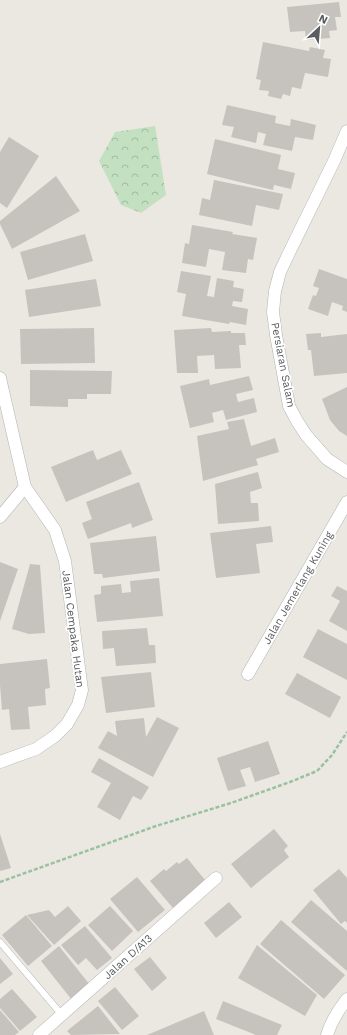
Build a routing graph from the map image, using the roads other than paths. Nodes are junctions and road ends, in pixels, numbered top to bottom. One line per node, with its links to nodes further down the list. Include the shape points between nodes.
1 (347, 131): 3 (street, Persiaran Salam, via 280,272 273,312 289,406 306,435 327,459)
2 (0, 378): 4 (street, Jalan Cempaka Hutan)
3 (347, 472)
4 (25, 487): 6 (street); 8 (street, Jalan Cempaka Hutan, via 54,530 65,561 82,690 78,705 67,724 55,736 36,749)
5 (347, 502): 7 (street, Jalan Jemerlang Kuning)
6 (0, 517)
7 (248, 674)
8 (0, 762)
9 (216, 878): 12 (street, Jalan D/A13)
10 (0, 942): 12 (lane)
11 (347, 999): 14 (street)
12 (62, 1015): 13 (street, Jalan D/A13)
13 (39, 1035)
14 (327, 1035)

